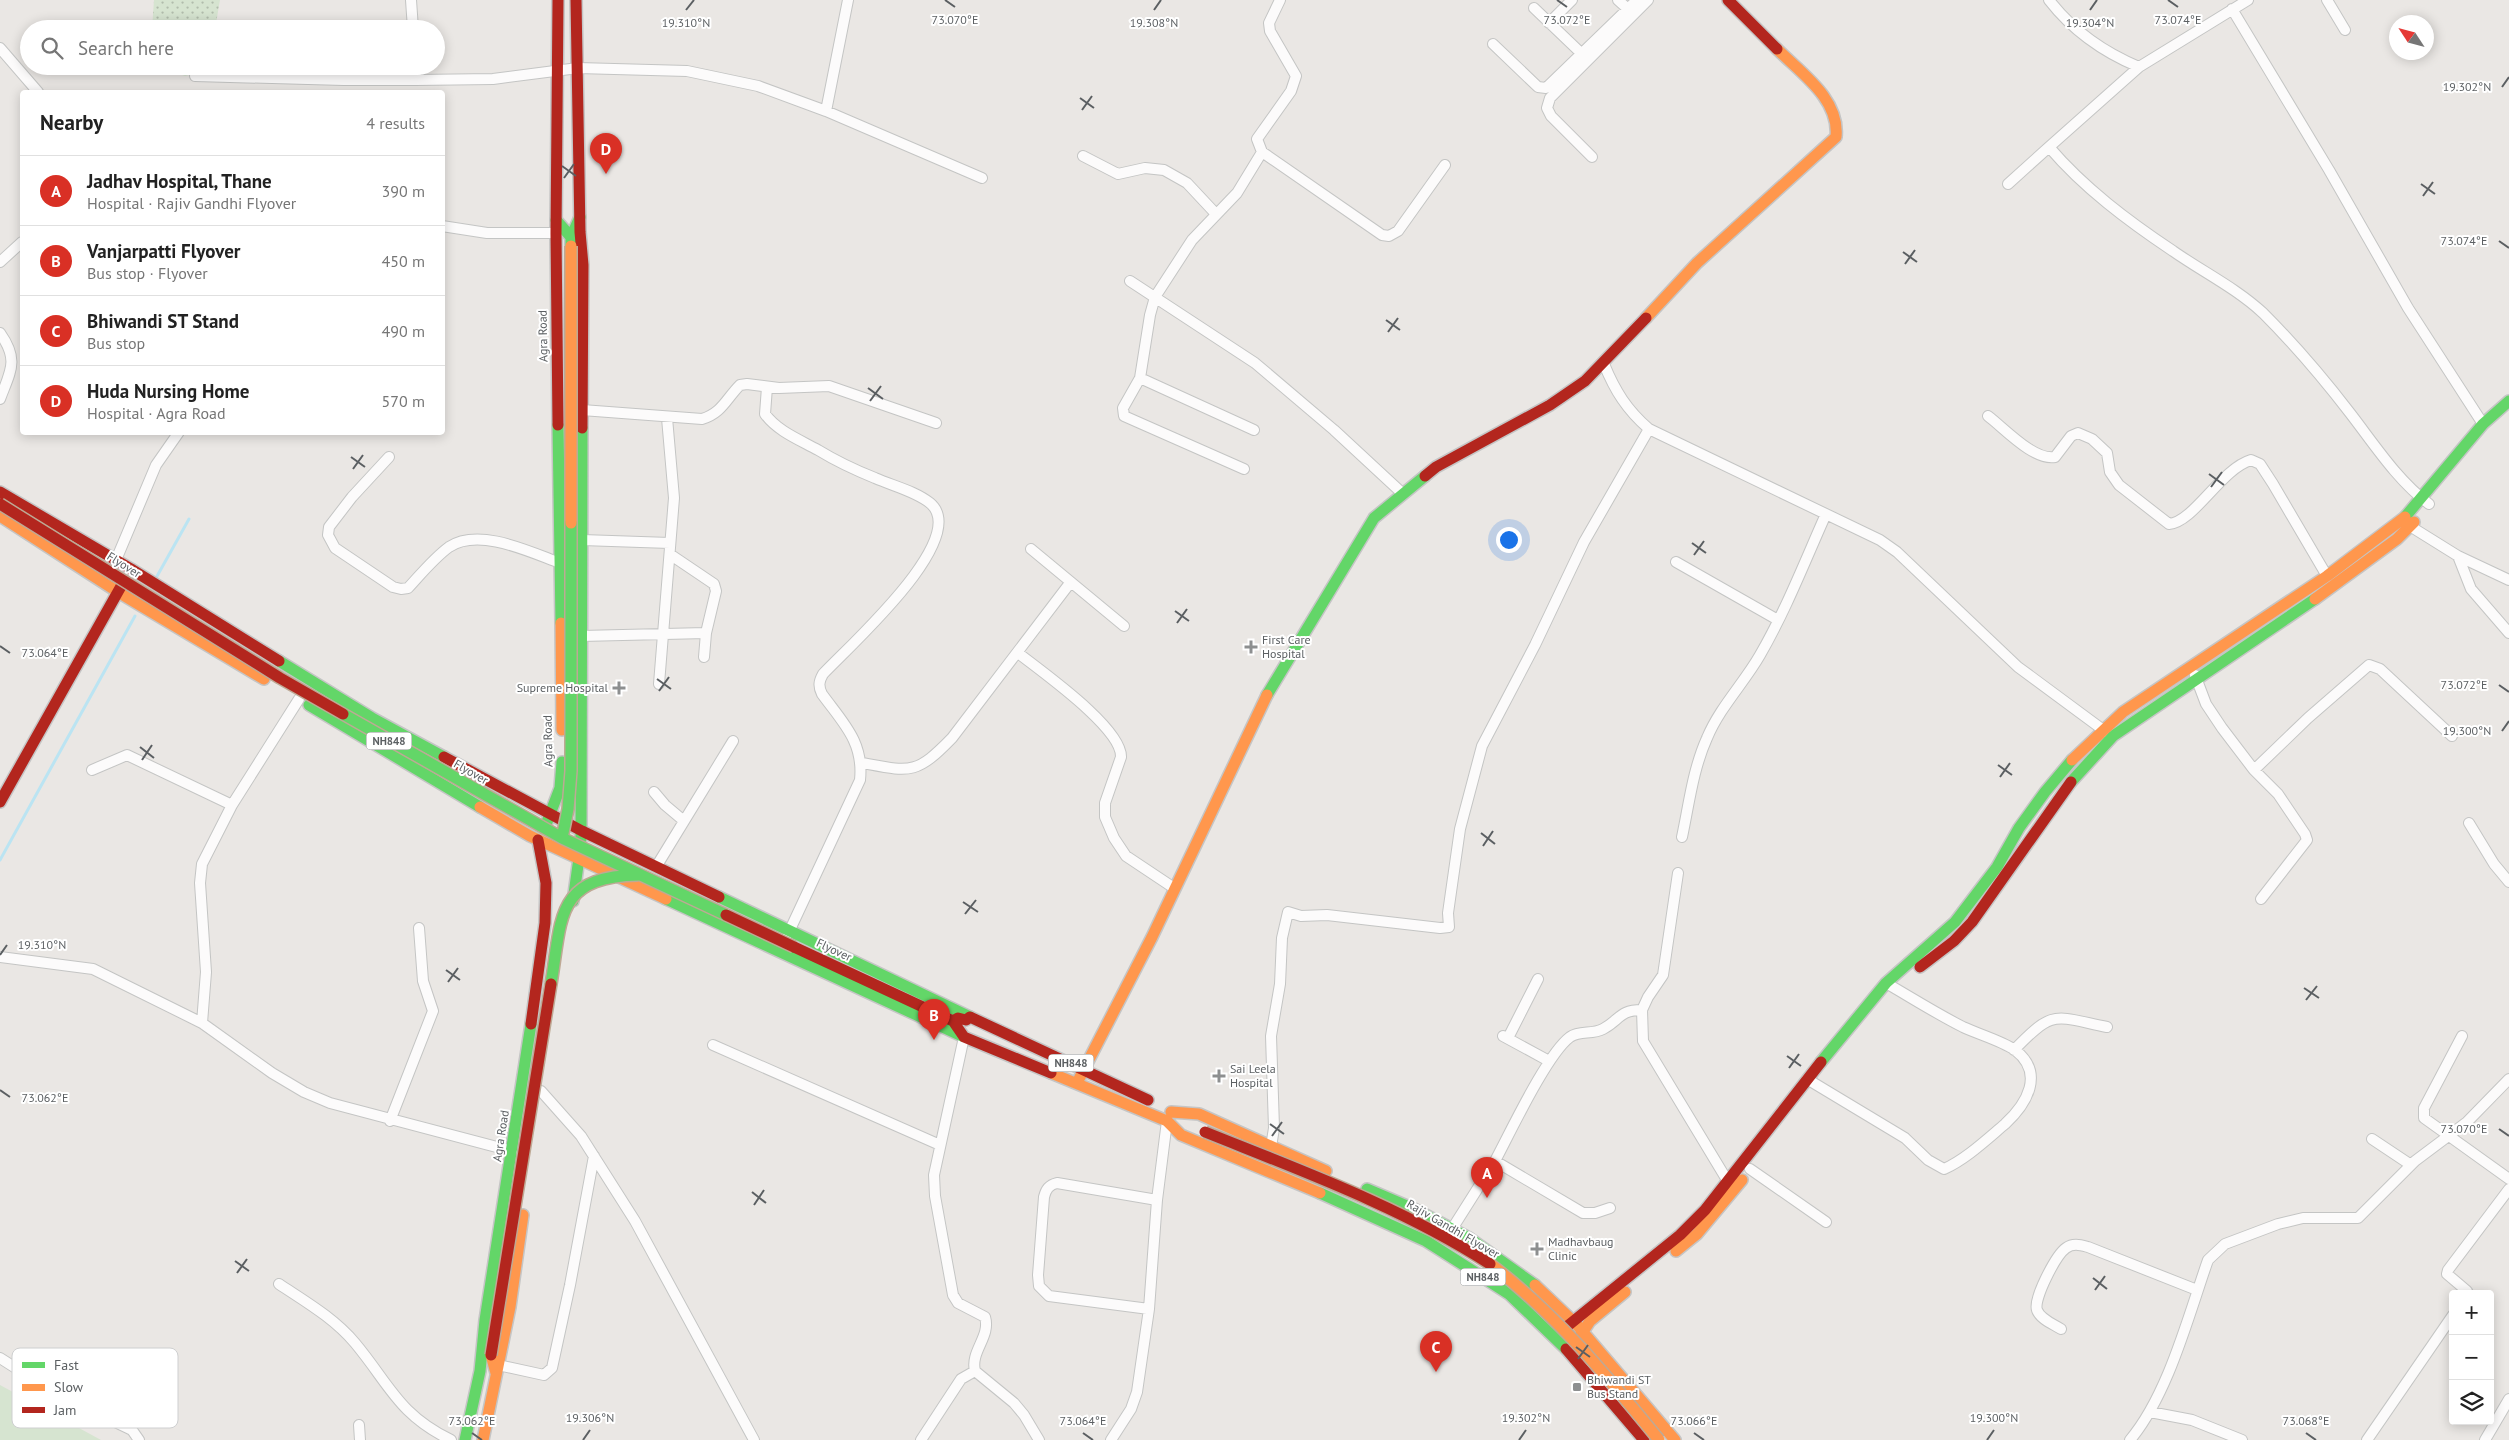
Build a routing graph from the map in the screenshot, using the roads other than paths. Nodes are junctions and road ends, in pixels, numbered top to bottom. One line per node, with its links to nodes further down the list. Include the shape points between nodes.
1 (411, 0): 18 (street)
2 (558, 0): 27 (main road, Agra Road)
3 (576, 0): 25 (main road)
4 (848, 0): 33 (street)
5 (1280, 0): 35 (street, via 1269,23 1270,31 1296,76 1291,91 1257,139)
6 (1572, 0): 19 (street)
7 (1618, 0): 16 (street)
8 (1638, 0): 16 (street)
9 (1648, 0): 37 (street, via 1550,98 1548,108 1551,116)
10 (1728, 0): 14 (main road)
11 (2049, 0): 24 (street, via 2092,43)
12 (2248, 0): 17 (street)
13 (2327, 0): 20 (street)
14 (1740, 4): 52 (main road, via 1833,109 1838,125 1836,137 1697,263)
15 (1534, 8): 19 (street)
16 (1628, 9): 23 (street)
17 (2232, 10): 24 (street); 61 (street, via 2408,308)
18 (412, 20)
19 (1549, 23): 23 (street)
20 (2345, 30)
21 (1493, 44): 23 (street, via 1542,88 1546,88)
22 (0, 48): 26 (street)
23 (1582, 54)
24 (2139, 67): 34 (street)
25 (578, 68): 27 (street); 33 (street, via 687,71 758,86); 42 (main road)
26 (20, 71)
27 (559, 71): 31 (street, via 493,79); 43 (main road, Agra Road)
28 (23, 75): 32 (street)
29 (416, 75): 31 (street)
30 (195, 76): 31 (street)
31 (416, 80)
32 (36, 90)
33 (826, 112): 39 (street)
34 (2049, 147): 40 (street); 69 (street, via 2091,190 2172,251 2228,285 2264,315 2326,381 2392,468)
35 (1262, 152): 38 (street, via 1389,236 1398,231); 41 (street, via 1236,194)
36 (1083, 156): 41 (street, via 1118,174 1145,168 1172,173 1187,183)
37 (1592, 157)
38 (1445, 165)
39 (982, 178)
40 (2008, 184)
41 (1216, 214): 50 (street, via 1192,240)
42 (580, 217): 46 (main road); 57 (main road, via 583,265)
43 (556, 220): 45 (main road, Agra Road); 46 (main road)
44 (445, 226): 45 (street, via 487,233)
45 (556, 233): 80 (main road, Agra Road)
46 (571, 242): 116 (main road, bridge, via 571,770)
47 (20, 244): 48 (street)
48 (0, 262)
49 (1130, 281): 50 (street)
50 (1155, 297): 53 (street); 68 (street, via 1255,363)
51 (0, 333): 55 (street, via 12,353 12,368)
52 (1604, 364): 62 (street, via 1625,406); 68 (main road, via 1550,405 1436,467)
53 (1140, 378): 63 (street); 66 (street, via 1123,408 1124,416)
54 (767, 387): 59 (street, via 740,385 713,416 702,419); 60 (street, via 829,386); 103 (street, via 765,414 777,427 840,463 920,496 936,509 939,518 933,548 921,568 820,680 822,694 851,735)
55 (0, 399)
56 (2508, 407): 61 (main road); 69 (main road)
57 (582, 410): 59 (street); 74 (main road)
58 (1988, 416): 83 (street, via 2031,451 2048,458 2055,457 2071,436 2078,433 2092,439 2107,453 2110,472 2119,485 2169,524 2182,520 2241,463 2251,460 2260,464)
59 (667, 418): 75 (street, via 674,478)
60 (936, 423)
61 (2484, 424): 69 (main road)
62 (1649, 429): 71 (street); 152 (street, via 1584,542 1535,646 1482,746 1460,829 1448,913 1449,927 1327,915 1301,916 1288,912 1271,1036 1274,1128)
63 (1254, 430)
64 (177, 435): 79 (street, via 156,465)
65 (389, 457): 80 (street, via 329,527 328,535 335,548 393,587 408,588 449,547 462,541 503,543)
66 (1244, 469)
67 (0, 492): 79 (main road)
68 (1402, 493): 123 (main road, via 1374,518 1258,710)
69 (2426, 501): 73 (main road)
70 (0, 504): 116 (main road, Flyover / NH848, bridge, via 280,678)
71 (1826, 514): 87 (street); 99 (street, via 1897,552 2018,667)
72 (0, 516): 86 (main road)
73 (2406, 524): 78 (street); 83 (main road); 96 (main road, via 2338,584)
74 (582, 540): 75 (street); 92 (main road)
75 (670, 543): 77 (street)
76 (1030, 550): 85 (street)
77 (671, 555): 89 (street); 90 (street, via 714,584 715,598)
78 (2458, 556): 84 (street); 91 (street, via 2471,589)
79 (116, 560): 82 (main road)
80 (560, 562): 111 (main road, Agra Road, via 562,773)
81 (1676, 562): 87 (street)
82 (131, 569): 86 (main road); 111 (main road, via 372,718)
83 (2326, 576): 95 (main road)
84 (2509, 580)
85 (1070, 583): 88 (street); 93 (street)
86 (118, 592): 98 (main road); 109 (main road)
87 (1778, 620): 115 (street, via 1756,662 1707,736)
88 (1124, 626)
89 (664, 633): 90 (street); 92 (street); 97 (street)
90 (706, 633): 94 (street)
91 (2509, 633)
92 (581, 636): 114 (main road)
93 (1018, 653): 103 (street, via 952,738 931,759 910,770); 123 (street, via 1082,705 1117,740 1122,748 1121,757 1105,803 1105,817 1116,843 1126,856)
94 (704, 657)
95 (2192, 667): 96 (street); 99 (main road, via 2123,712)
96 (2197, 679): 101 (main road); 105 (street, via 2215,718)
97 (659, 684)
98 (298, 699): 110 (street); 117 (main road)
99 (2103, 729): 101 (street); 107 (main road)
100 (2452, 736): 105 (street, via 2380,669 2370,665)
101 (2112, 738): 108 (main road)
102 (733, 742): 112 (street)
103 (862, 763): 126 (street, via 855,794)
104 (92, 770): 110 (street, via 127,755)
105 (2254, 770): 124 (street, via 2278,794 2307,840)
106 (654, 792): 112 (street)
107 (2045, 792): 108 (main road); 130 (main road, via 1997,867 1955,922)
108 (2057, 800): 130 (main road, via 1972,922 1954,941)
109 (0, 802)
110 (232, 805): 134 (street, via 208,848 200,876 206,972)
111 (550, 814): 114 (main road); 117 (main road, Agra Road)
112 (684, 821): 119 (street)
113 (2469, 823): 122 (street)
114 (582, 831): 118 (main road); 119 (main road)
115 (1682, 837)
116 (562, 838): 121 (main road, Flyover / NH848, bridge)
117 (538, 840): 118 (main road); 146 (main road, Agra Road, via 546,882 545,923)
118 (579, 858): 127 (main road); 145 (main road)
119 (656, 867): 126 (main road)
120 (1678, 873): 131 (street, via 1663,974)
121 (639, 875): 133 (main road, Flyover / NH848, bridge); 178 (main road, bridge, via 602,878 589,883 578,890 563,911)
122 (2509, 882)
123 (1174, 888): 141 (main road)
124 (2261, 899)
125 (419, 928): 148 (street, via 423,981 433,1011)
126 (789, 932): 127 (street); 132 (main road)
127 (781, 952): 136 (main road)
128 (0, 957): 134 (street, via 94,969)
129 (1538, 979): 140 (street, via 1505,1037)
130 (1891, 986): 139 (street, via 1962,1026); 143 (main road)
131 (1642, 1010): 140 (street, via 1626,1011 1598,1032 1571,1036); 160 (street, via 1643,1041 1648,1053)
132 (970, 1017): 133 (main road); 141 (main road, NH848)
133 (952, 1020): 136 (main road, via 962,1030)
134 (202, 1023): 148 (street, via 304,1092)
135 (2107, 1028): 139 (street, via 2066,1018 2050,1019)
136 (963, 1036): 144 (main road, NH848); 151 (street)
137 (2462, 1036): 149 (street, via 2423,1114)
138 (713, 1045): 151 (street)
139 (2014, 1050): 143 (street, via 2027,1064 2030,1079 2029,1094 2024,1104 1987,1139 1944,1169 1928,1160 1904,1138)
140 (1549, 1061): 155 (street)
141 (1083, 1069): 144 (main road); 147 (main road, NH848)
142 (2509, 1079): 149 (street, via 2467,1122)
143 (1811, 1082): 157 (main road); 160 (main road)
144 (1077, 1083): 147 (main road, NH848)
145 (541, 1091): 146 (street); 154 (street, via 566,1117); 178 (main road, via 510,1307)
146 (522, 1092): 153 (main road, Agra Road)
147 (1169, 1116): 152 (main road, NH848, via 1199,1114); 162 (street); 163 (main road, NH848, via 1181,1135); 195 (main road, Rajiv Gandhi Flyover, bridge, via 1415,1221 1487,1263 1522,1289 1562,1326)
148 (390, 1121): 153 (street)
149 (2449, 1135): 156 (street); 158 (street)
150 (2372, 1139): 156 (street)
151 (940, 1145): 180 (street, via 934,1175 935,1196 953,1295 958,1303 985,1317 988,1325 973,1363)
152 (1270, 1147): 159 (main road, NH848)
153 (512, 1152): 188 (main road, Agra Road, via 480,1371)
154 (594, 1156): 178 (street, via 552,1368 544,1375); 190 (street, via 650,1246)
155 (1495, 1161): 164 (street, via 1583,1213); 166 (street)
156 (2411, 1165): 168 (street, via 2358,1218 2303,1218 2225,1244 2208,1260)
157 (1750, 1169): 160 (main road); 165 (street)
158 (2509, 1179)
159 (1351, 1182): 163 (street); 166 (main road, NH848)
160 (1731, 1186): 171 (main road, via 1680,1235); 174 (main road, via 1696,1234 1596,1315)
161 (2509, 1189): 169 (street, via 2448,1270 2447,1274)
162 (1157, 1200): 170 (street); 170 (street, via 1057,1183 1051,1185 1044,1197 1038,1275 1039,1286 1049,1296)
163 (1342, 1204): 175 (main road, NH848, via 1435,1247 1509,1294)
164 (1610, 1208)
165 (1826, 1222)
166 (1452, 1229): 171 (main road, NH848, via 1532,1281)
167 (279, 1284): 187 (street, via 343,1331 417,1421)
168 (2197, 1290): 173 (street, via 2088,1247 2071,1246 2059,1256 2036,1304 2042,1317); 182 (street, via 2159,1396)
169 (2466, 1290)
170 (1149, 1310): 193 (street, via 1136,1400)
171 (1572, 1320): 174 (main road, NH848); 175 (main road)
172 (2449, 1321): 199 (street)
173 (2061, 1329)
174 (1584, 1334): 176 (main road); 196 (main road, NH848)
175 (1555, 1338): 176 (main road, NH848)
176 (1568, 1351): 194 (main road, NH848)
177 (0, 1358): 179 (street)
178 (495, 1364): 189 (main road)
179 (12, 1366)
180 (975, 1371): 191 (street, via 961,1379); 192 (street, via 1014,1403)
181 (2509, 1399): 200 (street)
182 (2150, 1412): 197 (street); 198 (street, via 2192,1420)
183 (359, 1425): 186 (street)
184 (128, 1428): 185 (street)
185 (139, 1440)
186 (360, 1440)
187 (451, 1440)
188 (465, 1440)
189 (483, 1440)
190 (754, 1440)
191 (921, 1440)
192 (1039, 1440)
193 (1111, 1440)
194 (1644, 1440)
195 (1659, 1440)
196 (1675, 1440)
197 (2130, 1440)
198 (2242, 1440)
199 (2367, 1440)
200 (2485, 1440)

